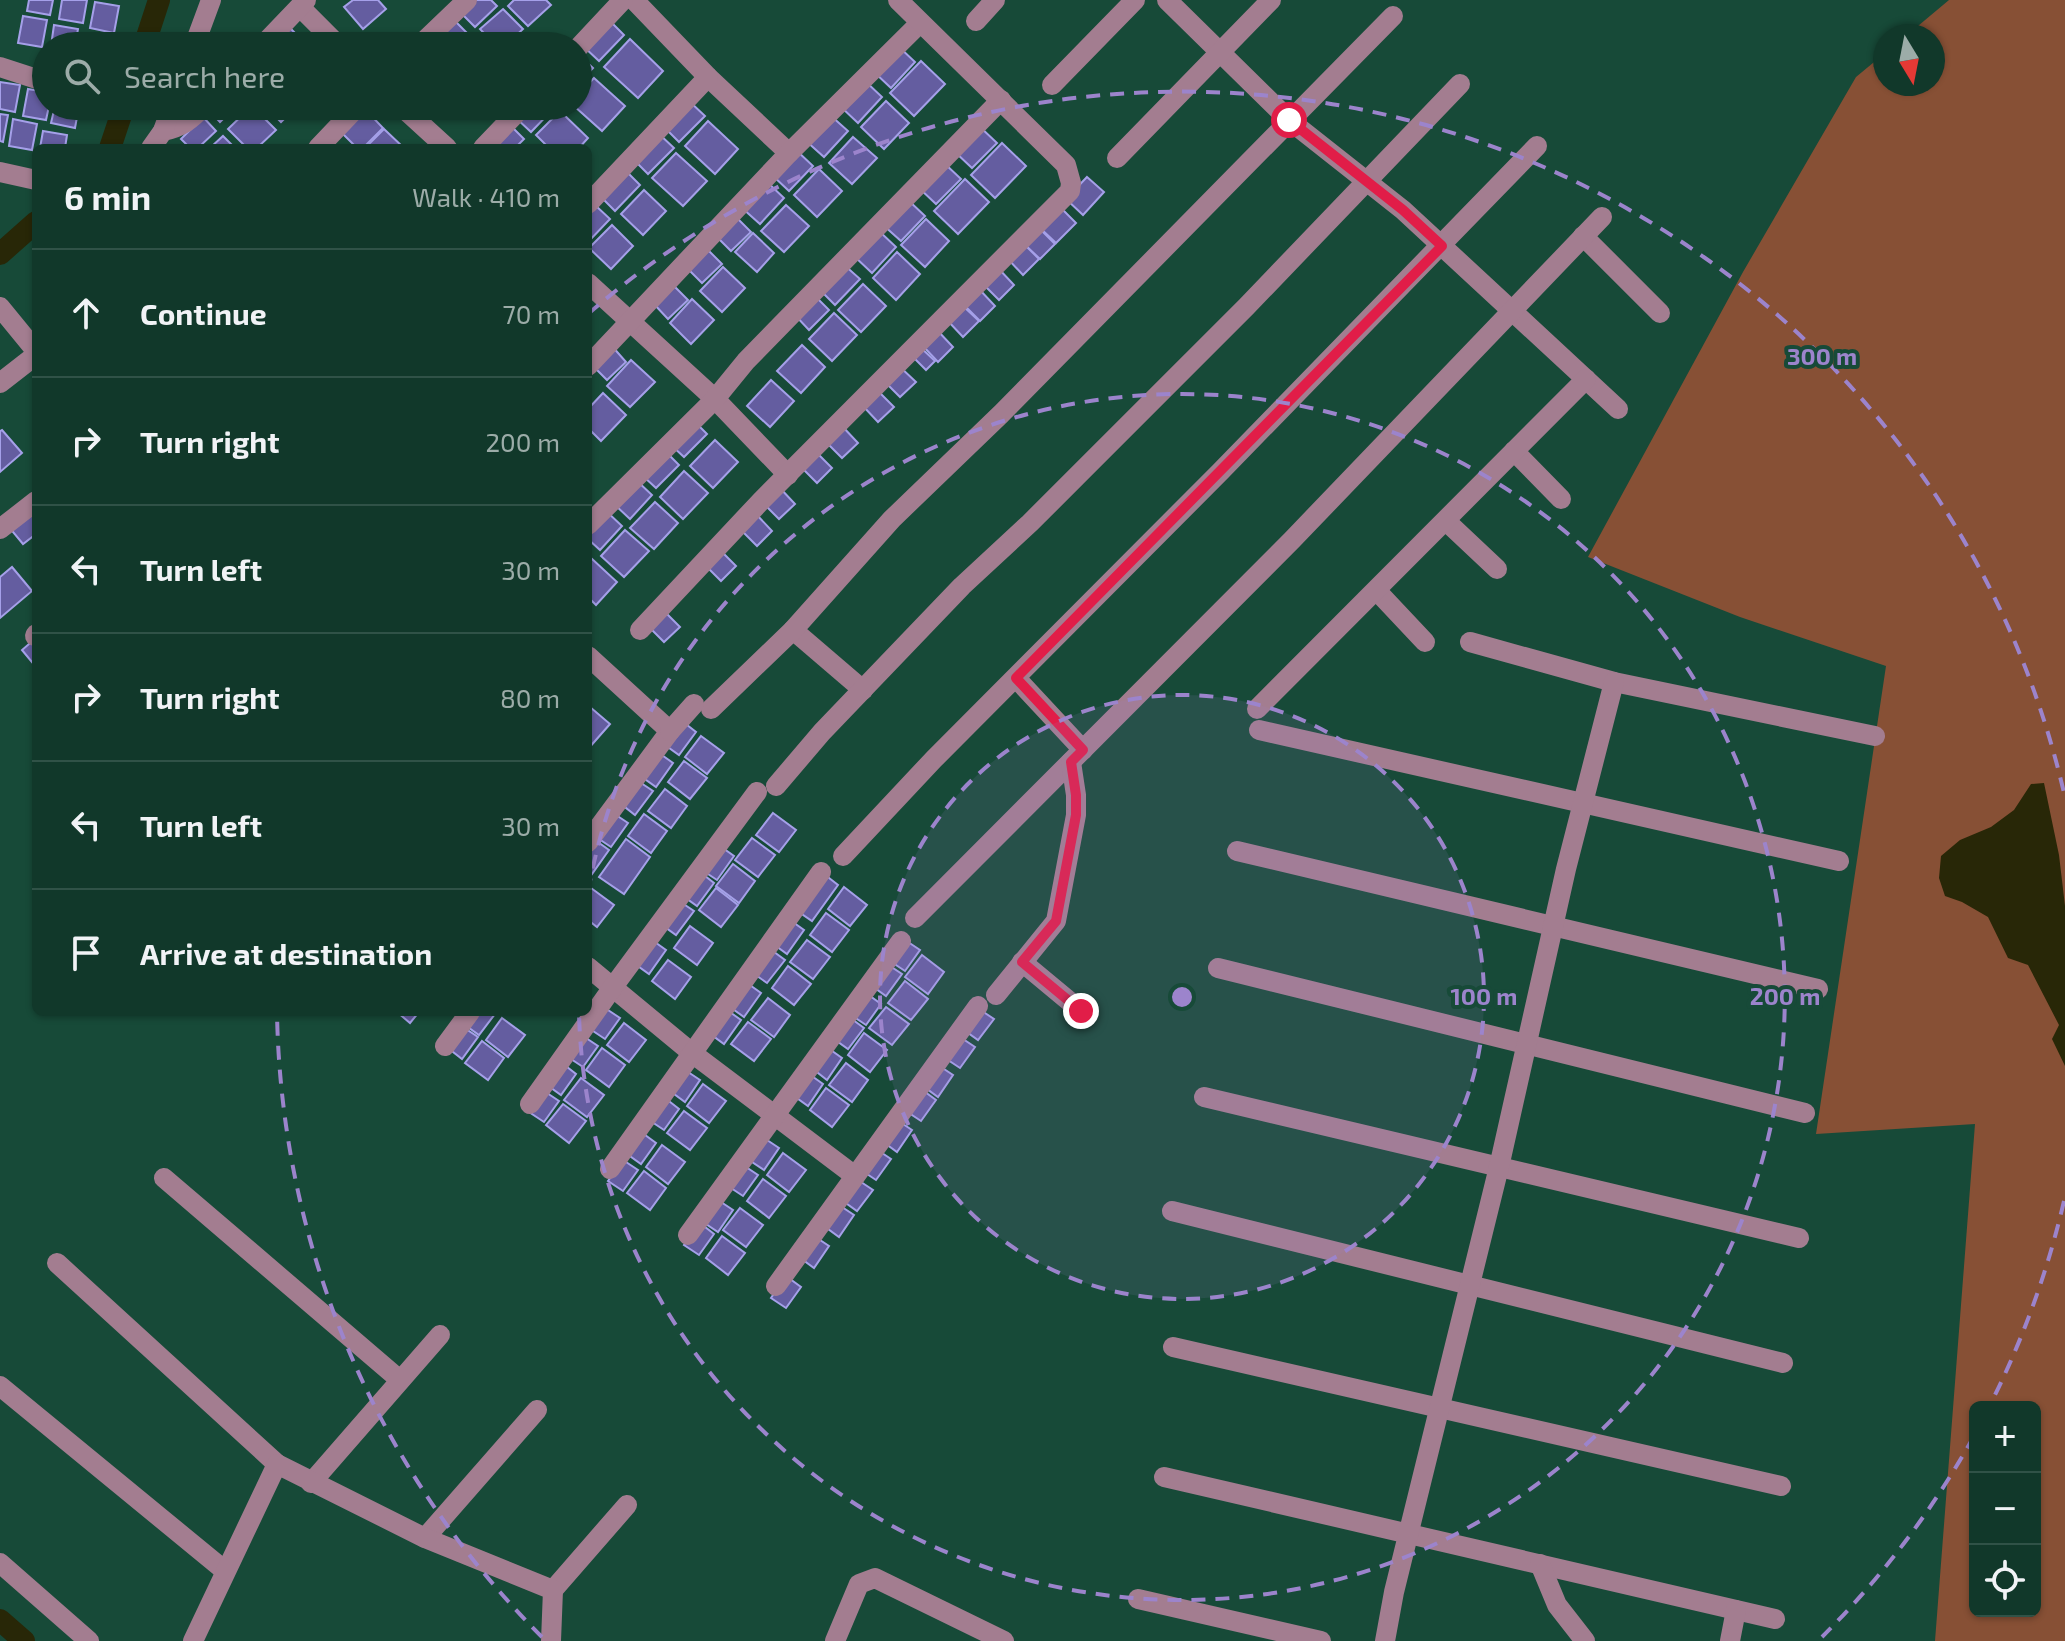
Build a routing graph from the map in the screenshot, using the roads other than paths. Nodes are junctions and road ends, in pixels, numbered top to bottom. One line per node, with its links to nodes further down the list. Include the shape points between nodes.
1 (211, 0): 14 (street)
2 (467, 0): 17 (street)
3 (623, 0): 18 (street)
4 (634, 0): 22 (street)
5 (898, 0): 13 (street)
6 (995, 0): 12 (street)
7 (1135, 0): 24 (street)
8 (1167, 0): 19 (street)
9 (1271, 0): 19 (street)
10 (303, 4): 15 (street); 16 (street)
11 (1393, 16): 31 (street)
12 (976, 21)
13 (920, 23): 25 (street); 38 (street)
14 (199, 32)
15 (276, 32)
16 (327, 32)
17 (434, 32)
18 (592, 33)
19 (1219, 52): 31 (street); 39 (street)
20 (0, 67): 21 (street)
21 (32, 77)
22 (708, 77): 38 (street); 43 (street)
23 (1460, 84): 42 (street)
24 (1052, 85)
25 (1001, 100): 57 (street); 60 (street, via 1066,165 1070,191)
26 (167, 120): 32 (street)
27 (191, 120): 32 (street)
28 (345, 120): 34 (street)
29 (416, 120): 35 (street)
30 (510, 120): 36 (street)
31 (1289, 120): 42 (street); 69 (street, via 892,519)
32 (163, 131): 33 (street)
33 (154, 144)
34 (322, 144)
35 (443, 144)
36 (487, 144)
37 (1537, 146): 46 (street)
38 (789, 153): 51 (street)
39 (1117, 158)
40 (0, 172): 41 (street)
41 (32, 179)
42 (1366, 183): 46 (street); 75 (street)
43 (592, 200)
44 (1602, 217): 45 (street)
45 (1583, 236): 49 (street); 50 (street)
46 (1442, 246): 49 (street); 73 (street)
47 (592, 287): 51 (street)
48 (0, 307): 52 (street)
49 (1512, 312): 55 (street); 80 (street)
50 (1660, 313)
51 (629, 324): 54 (street); 57 (street)
52 (32, 348)
53 (32, 356): 56 (street)
54 (592, 362)
55 (1586, 379): 58 (street); 59 (street)
56 (0, 383)
57 (715, 399): 60 (street); 63 (street)
58 (1618, 409)
59 (1514, 451): 61 (street); 64 (street)
60 (788, 475): 68 (street)
61 (1561, 499)
62 (32, 504): 65 (street)
63 (592, 521)
64 (1446, 521): 66 (street); 67 (street)
65 (0, 529)
66 (1497, 569)
67 (1377, 591): 70 (street); 76 (street)
68 (640, 630)
69 (793, 630): 75 (street); 78 (street)
70 (1425, 642)
71 (1470, 642): 74 (street)
72 (592, 660): 78 (street)
73 (1016, 678): 80 (street); 84 (street)
74 (1614, 682): 79 (street); 81 (street)
75 (863, 690): 93 (street, via 767,789)
76 (1257, 709)
77 (1259, 730): 81 (street)
78 (670, 731): 82 (street)
79 (1875, 736)
80 (1077, 756): 87 (street); 90 (street, via 1076,815 1056,921)
81 (1583, 803): 85 (street); 88 (street)
82 (592, 835)
83 (1237, 851): 88 (street)
84 (843, 856)
85 (1839, 861)
86 (821, 872): 99 (street)
87 (915, 918)
88 (1553, 926): 94 (street); 97 (street)
89 (901, 941): 103 (street)
90 (1022, 962): 95 (street); 106 (street)
91 (1218, 968): 97 (street)
92 (592, 970): 93 (street)
93 (613, 987): 99 (street); 101 (street)
94 (1818, 989)
95 (1081, 1011)
96 (466, 1016): 98 (street)
97 (1527, 1044): 102 (street); 104 (street)
98 (445, 1046)
99 (692, 1053): 103 (street); 105 (street)
100 (1204, 1097): 104 (street)
101 (530, 1104)
102 (1805, 1113)
103 (775, 1116): 106 (street); 109 (street)
104 (1499, 1167): 110 (street); 112 (street)
105 (610, 1169)
106 (855, 1176): 113 (street)
107 (164, 1178): 117 (street)
108 (1172, 1211): 112 (street)
109 (688, 1235)
110 (1799, 1238)
111 (57, 1263): 121 (street)
112 (1470, 1285): 116 (street); 119 (street)
113 (776, 1286)
114 (440, 1335): 117 (street)
115 (1173, 1347): 119 (street)
116 (1783, 1363)
117 (400, 1380): 123 (street)
118 (0, 1386): 130 (street)
119 (1440, 1408): 124 (street); 126 (street)
120 (537, 1410): 127 (street)
121 (277, 1464): 123 (street); 130 (street)
122 (1164, 1477): 126 (street)
123 (311, 1483): 127 (street)
124 (1781, 1486)
125 (627, 1505): 131 (street)
126 (1408, 1534): 129 (street); 141 (street)
127 (425, 1538): 131 (street)
128 (0, 1563): 135 (street)
129 (1540, 1564): 133 (street); 142 (street, via 1557,1605)
130 (224, 1570): 136 (street)
131 (553, 1590): 137 (street)
132 (1138, 1599): 140 (street)
133 (1736, 1610): 134 (street); 143 (street)
134 (1775, 1619)
135 (89, 1641)
136 (193, 1641)
137 (551, 1641)
138 (835, 1641): 139 (street, via 859,1584 875,1578)
139 (1004, 1641)
140 (1321, 1641)
141 (1385, 1641)
142 (1585, 1641)
143 (1730, 1641)

